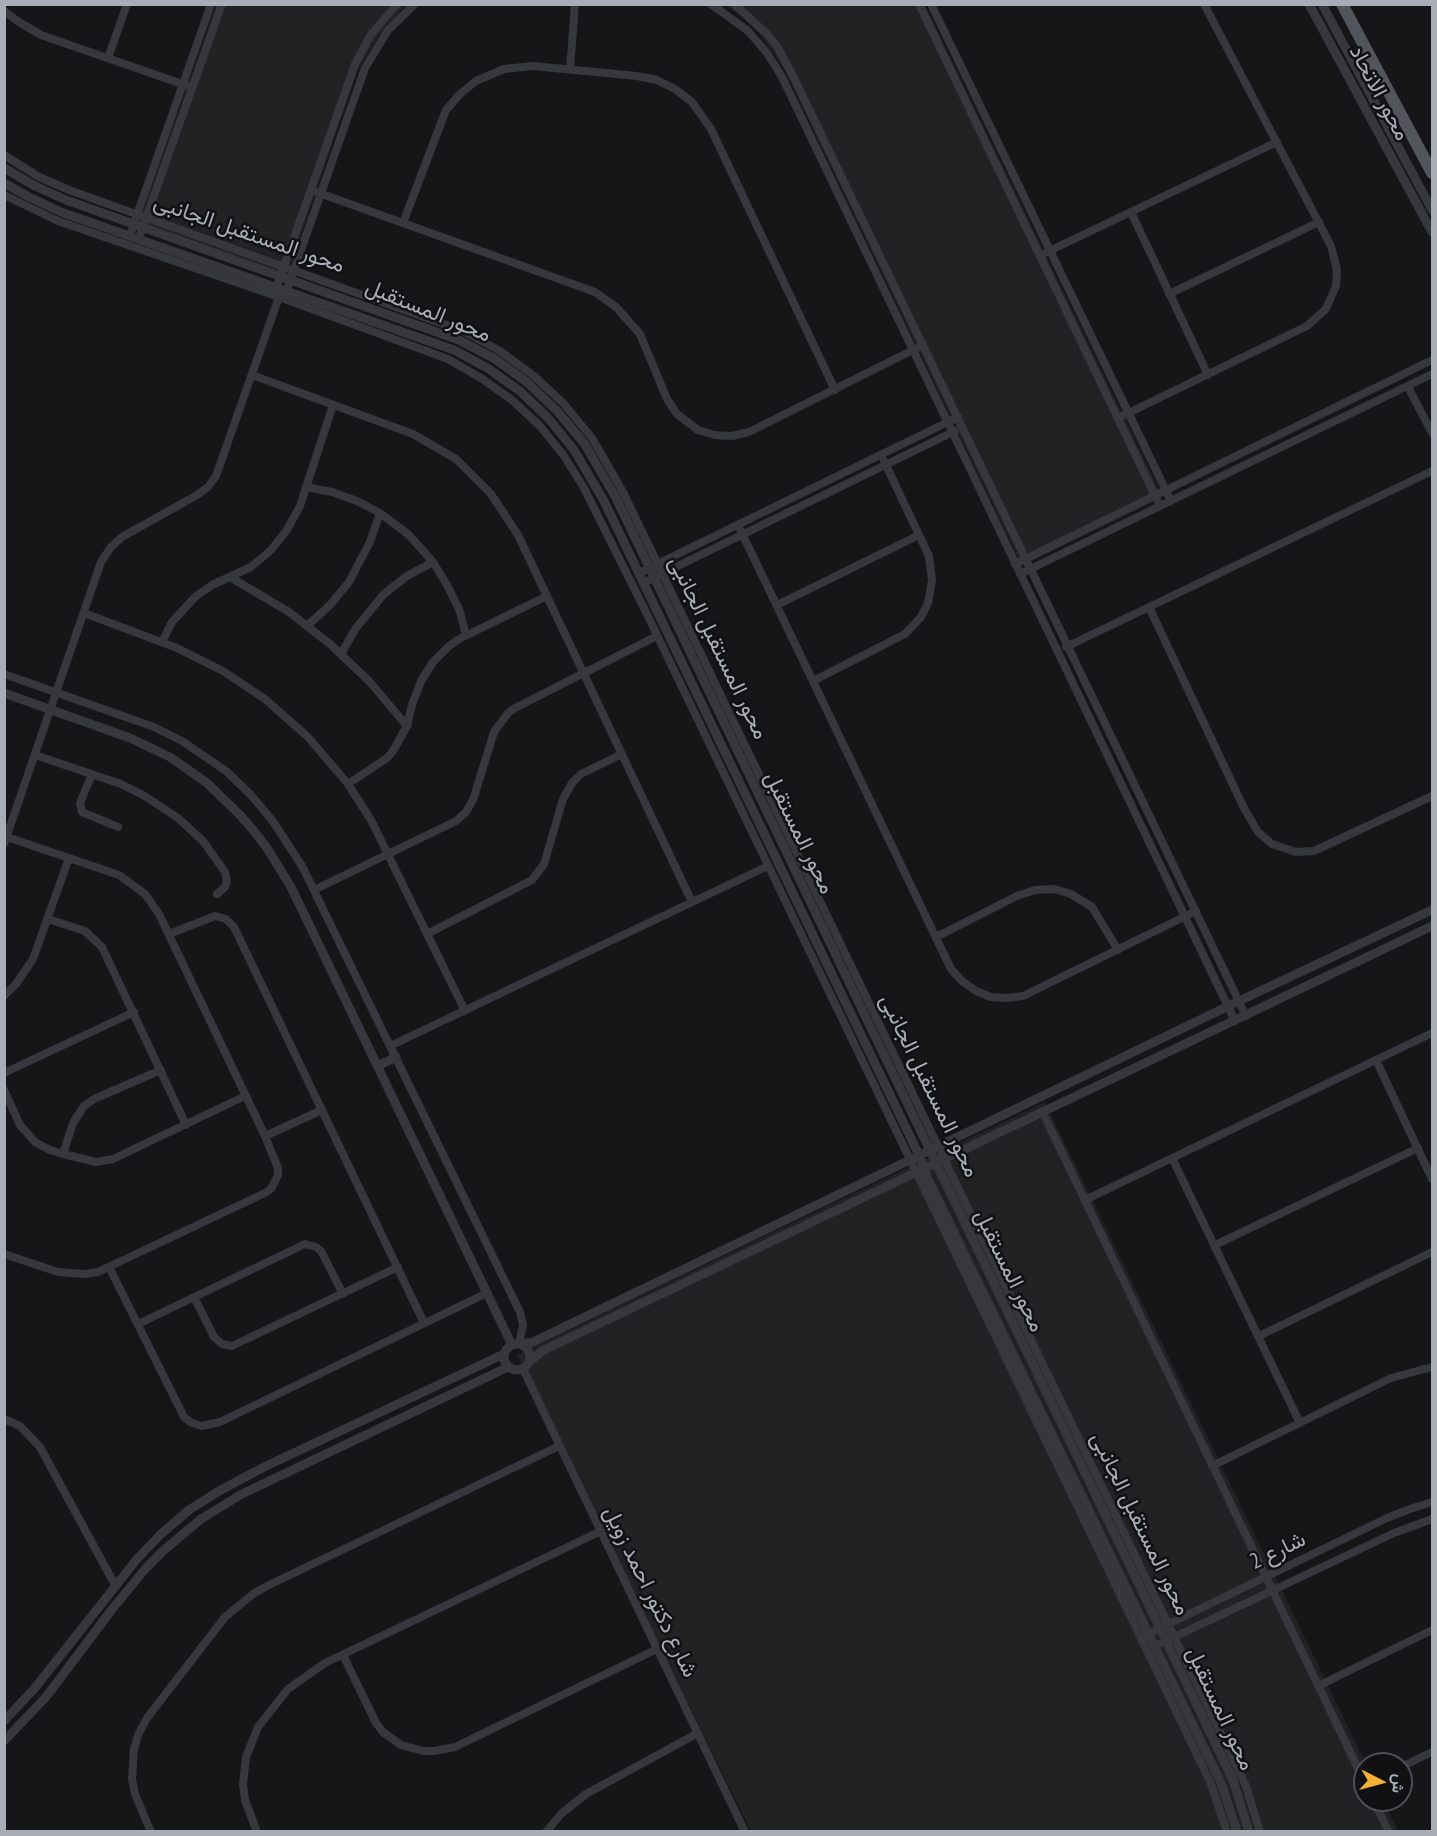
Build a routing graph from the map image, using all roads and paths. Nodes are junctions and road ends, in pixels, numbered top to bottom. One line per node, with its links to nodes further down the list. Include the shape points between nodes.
1 (127, 4): 16 (street)
2 (212, 4): 18 (street)
3 (222, 4): 19 (street)
4 (397, 4): 25 (street, via 370,36 355,64)
5 (415, 4): 26 (street, via 388,30 372,55)
6 (575, 4): 17 (street)
7 (711, 4): 44 (street, via 748,31 775,65)
8 (734, 4): 43 (street, via 757,22 777,46)
9 (919, 4): 37 (street)
10 (931, 4): 35 (street)
11 (1204, 4): 20 (street)
12 (1309, 4): 33 (street, محور الاتحاد)
13 (1322, 4): 28 (street, محور الاتحاد)
14 (1342, 4): 23 (main road)
15 (4, 11): 16 (street, via 41,35)
16 (108, 58): 18 (street)
17 (570, 69): 32 (street, via 504,69 476,81 460,94 446,110); 50 (street, via 657,80 699,110)
18 (183, 84): 19 (street); 30 (street)
19 (193, 88): 30 (street)
20 (1277, 142): 29 (street); 31 (street)
21 (4, 155): 30 (street, محور المستقبل الجانبى, via 54,184)
22 (4, 168): 30 (street, محور المستقبل, via 66,200)
23 (1432, 170)
24 (4, 183): 34 (street, محور المستقبل, via 53,208)
25 (311, 190): 26 (street); 38 (street)
26 (321, 194): 32 (street); 39 (street)
27 (4, 195): 36 (street, via 58,221)
28 (1432, 210)
29 (1131, 212): 35 (street); 42 (street)
30 (140, 220): 34 (street); 38 (street, محور المستقبل)
31 (1319, 222): 42 (street); 48 (street, via 1334,253 1337,270 1336,286 1326,309 1307,326)
32 (403, 223): 50 (street, via 584,287 606,299 626,315 640,334 672,407 684,420 706,433 732,436 749,432)
33 (1432, 232)
34 (135, 236): 36 (street, محور المستقبل)
35 (1050, 251): 37 (street); 52 (street)
36 (171, 255): 40 (street, محور المستقبل); 41 (street)
37 (1040, 256): 54 (street)
38 (282, 271): 39 (street, محور المستقبل); 40 (street)
39 (292, 274): 41 (street); 74 (street, محور المستقبل, via 459,340 528,383 572,427 595,460)
40 (277, 286): 41 (street, محور المستقبل)
41 (283, 293): 47 (street); 76 (street, محور المستقبل, via 454,350 521,392 556,427 585,467); 83 (street, via 448,359 512,400 575,471)
42 (1169, 294): 48 (street)
43 (923, 345): 44 (street); 53 (street)
44 (913, 350): 50 (street); 55 (street)
45 (1432, 360): 63 (street)
46 (1432, 374): 49 (street)
47 (252, 375): 51 (street); 86 (street, via 214,479 197,495 116,542 101,562)
48 (1208, 375): 52 (street)
49 (1408, 387): 58 (street); 65 (street)
50 (835, 390)
51 (333, 405): 62 (street); 81 (street, via 420,437 468,470 510,521)
52 (1129, 413): 54 (street); 63 (street)
53 (958, 417): 55 (street); 56 (street)
54 (1118, 418): 64 (street)
55 (947, 423): 57 (street); 59 (street)
56 (963, 427): 57 (street); 71 (street)
57 (952, 432): 60 (street); 73 (street)
58 (1432, 433)
59 (881, 455): 60 (street); 68 (street)
60 (886, 465): 69 (street); 70 (street)
61 (1432, 471): 85 (street)
62 (306, 487): 67 (street, via 344,496); 79 (street, via 294,518 279,540 251,567)
63 (1166, 491): 64 (street); 65 (street)
64 (1155, 496): 66 (street); 71 (street)
65 (1171, 501): 66 (street)
66 (1160, 506): 75 (street)
67 (380, 513): 72 (street, via 409,535); 87 (street, via 349,582)
68 (738, 525): 69 (street); 74 (street)
69 (742, 534): 78 (street); 84 (street)
70 (920, 535): 84 (street); 96 (street, via 929,556 932,580 928,603 916,623 905,634)
71 (1026, 558): 73 (street); 75 (street)
72 (433, 562): 88 (street, via 454,597); 93 (street, via 407,576 379,600)
73 (1015, 564): 77 (street)
74 (653, 566): 76 (street); 78 (street, محور المستقبل)
75 (1031, 569): 77 (street); 91 (street)
76 (639, 573): 80 (street, محور المستقبل)
77 (1020, 574): 92 (street)
78 (658, 576): 80 (street); 143 (street, محور المستقبل)
79 (230, 577): 87 (street); 90 (street, via 187,605)
80 (643, 583): 82 (street, محور المستقبل)
81 (547, 596): 88 (street); 94 (street)
82 (651, 599): 83 (street); 146 (street, محور المستقبل)
83 (642, 604): 89 (street)
84 (777, 605): 96 (street)
85 (1149, 607): 91 (street); 105 (street, via 1244,808 1258,832 1272,844 1296,852 1322,849)
86 (84, 613): 90 (street); 97 (street)
87 (308, 626): 93 (street)
88 (466, 635): 100 (street, via 449,646 427,672 416,692)
89 (657, 636): 94 (street); 110 (street)
90 (162, 642): 104 (street, via 223,671 265,699 308,737)
91 (1068, 646): 92 (street); 115 (street)
92 (1057, 651): 116 (street)
93 (341, 654): 100 (street)
94 (583, 673): 101 (street); 108 (street, via 508,713 494,732 476,793 466,812 451,825)
95 (4, 674): 97 (street)
96 (813, 681): 121 (street)
97 (56, 692): 99 (street); 111 (street, via 161,730 226,771 282,834)
98 (4, 693): 99 (street)
99 (51, 709): 102 (street); 134 (street, via 170,757 207,783 239,814 267,848 291,887)
100 (407, 726): 104 (street, via 387,758)
101 (622, 754): 113 (street); 120 (street, via 581,774 572,783 563,799 544,864 532,880)
102 (35, 755): 103 (street); 107 (street)
103 (92, 774): 106 (street, via 80,809); 112 (street, via 143,795 192,830 216,857 227,877 225,887)
104 (348, 784): 108 (street)
105 (1432, 796)
106 (118, 827)
107 (6, 841): 109 (street)
108 (388, 855): 111 (street); 120 (street)
109 (69, 858): 117 (street); 119 (street, via 119,875 138,887 154,905)
110 (768, 866): 113 (street); 148 (street)
111 (314, 890): 131 (street)
112 (217, 894)
113 (692, 902): 126 (street)
114 (1432, 910): 124 (street)
115 (1196, 912): 116 (street); 124 (street)
116 (1185, 917): 122 (street); 125 (street)
117 (48, 919): 123 (street, via 33,959); 127 (street, via 78,927 97,941)
118 (1432, 926): 128 (street)
119 (169, 934): 138 (street); 139 (street, via 215,916 230,922)
120 (428, 934): 126 (street)
121 (936, 937): 122 (street, via 1017,896 1035,890 1054,890 1071,894 1092,907); 122 (street, via 951,969 962,981 976,991 999,998 1031,994)
122 (1118, 951)
123 (4, 996)
124 (1239, 1001): 125 (street); 128 (street)
125 (1228, 1006): 129 (street); 143 (street)
126 (465, 1011): 131 (street)
127 (134, 1012): 135 (street); 136 (street)
128 (1246, 1016): 129 (street)
129 (1235, 1021): 140 (street)
130 (1432, 1033): 133 (street)
131 (390, 1046): 132 (street)
132 (396, 1057): 134 (street); 166 (street, via 520,1312 523,1332)
133 (1376, 1060): 144 (street); 147 (street)
134 (378, 1066): 158 (street)
135 (161, 1070): 141 (street); 145 (street, via 84,1106 73,1123)
136 (4, 1073)
137 (4, 1090): 145 (street, via 29,1136)
138 (245, 1096): 141 (street); 142 (street)
139 (322, 1110): 142 (street); 157 (street)
140 (1043, 1113): 149 (street); 152 (street)
141 (186, 1125): 145 (street, via 105,1161)
142 (265, 1136): 156 (street, via 278,1168 271,1189)
143 (934, 1148): 146 (street); 149 (street, محور المستقبل)
144 (1418, 1148): 151 (street); 153 (street)
145 (63, 1154)
146 (919, 1155): 148 (street); 150 (street, محور المستقبل)
147 (1172, 1158): 152 (street); 153 (street)
148 (909, 1160): 150 (street); 161 (street)
149 (940, 1162): 150 (street); 182 (street, محور المستقبل)
150 (920, 1171): 162 (street); 184 (street, محور المستقبل)
151 (1432, 1179)
152 (1085, 1200): 175 (street)
153 (1215, 1245): 165 (street)
154 (1432, 1252): 165 (street)
155 (4, 1254): 156 (street, via 72,1274)
156 (109, 1267): 164 (street)
157 (398, 1268): 159 (street); 163 (street)
158 (487, 1293): 163 (street); 166 (street)
159 (343, 1294): 160 (street, via 232,1346 214,1337); 160 (street, via 321,1251 305,1245)
160 (194, 1297): 164 (street)
161 (620, 1299): 162 (street); 166 (street, via 533,1342)
162 (625, 1310): 168 (street, via 544,1350)
163 (424, 1323): 164 (street, via 220,1422 202,1426 184,1417)
164 (138, 1324)
165 (1258, 1336): 173 (street)
166 (517, 1344): 167 (street); 168 (street, via 529,1351)
167 (504, 1354): 169 (street); 180 (street, via 219,1491 161,1534)
168 (530, 1361): 171 (street)
169 (508, 1367): 171 (street); 192 (street, via 242,1494 201,1519 164,1550 131,1586 40,1704)
170 (1432, 1367): 173 (street, via 1391,1378)
171 (523, 1369): 174 (street, شارع دكتور احمد زويل)
172 (4, 1419): 180 (street, via 20,1426 40,1447)
173 (1300, 1423): 175 (street)
174 (560, 1446): 178 (street, شارع دكتور احمد زويل); 198 (street, via 269,1585 225,1617 138,1735 132,1779)
175 (1212, 1466): 179 (street)
176 (1432, 1502): 179 (street, شارع 2, via 1387,1518)
177 (1432, 1519): 181 (street, شارع 2)
178 (601, 1532): 187 (street, شارع دكتور احمد زويل); 188 (street)
179 (1265, 1577): 181 (street); 182 (street, شارع 2)
180 (115, 1586): 190 (street)
181 (1272, 1591): 185 (street, شارع 2); 189 (street)
182 (1164, 1626): 184 (street, شارع 2); 185 (street, محور المستقبل)
183 (1432, 1630): 189 (street)
184 (1144, 1636): 186 (street, محور المستقبل)
185 (1170, 1639): 186 (street, شارع 2); 203 (street, محور المستقبل, via 1233,1780); 204 (street, محور المستقبل الجانبى, via 1246,1786)
186 (1150, 1648): 201 (street, via 1211,1784); 202 (street, محور المستقبل, via 1221,1783)
187 (657, 1649): 188 (street, via 455,1747 434,1751 401,1745 383,1732); 191 (street, شارع دكتور احمد زويل)
188 (343, 1654): 199 (street, via 288,1689 258,1727 246,1757 243,1785)
189 (1318, 1686): 194 (street)
190 (4, 1721)
191 (698, 1734): 197 (street, شارع دكتور احمد زويل); 200 (street, via 586,1794)
192 (4, 1741)
193 (1432, 1752): 195 (street)
194 (1353, 1758)
195 (1413, 1761)
196 (1379, 1812): 205 (street)
197 (742, 1830)
198 (151, 1832)
199 (257, 1832)
200 (546, 1832)
201 (1227, 1832)
202 (1237, 1832)
203 (1249, 1832)
204 (1260, 1832)
205 (1389, 1832)

